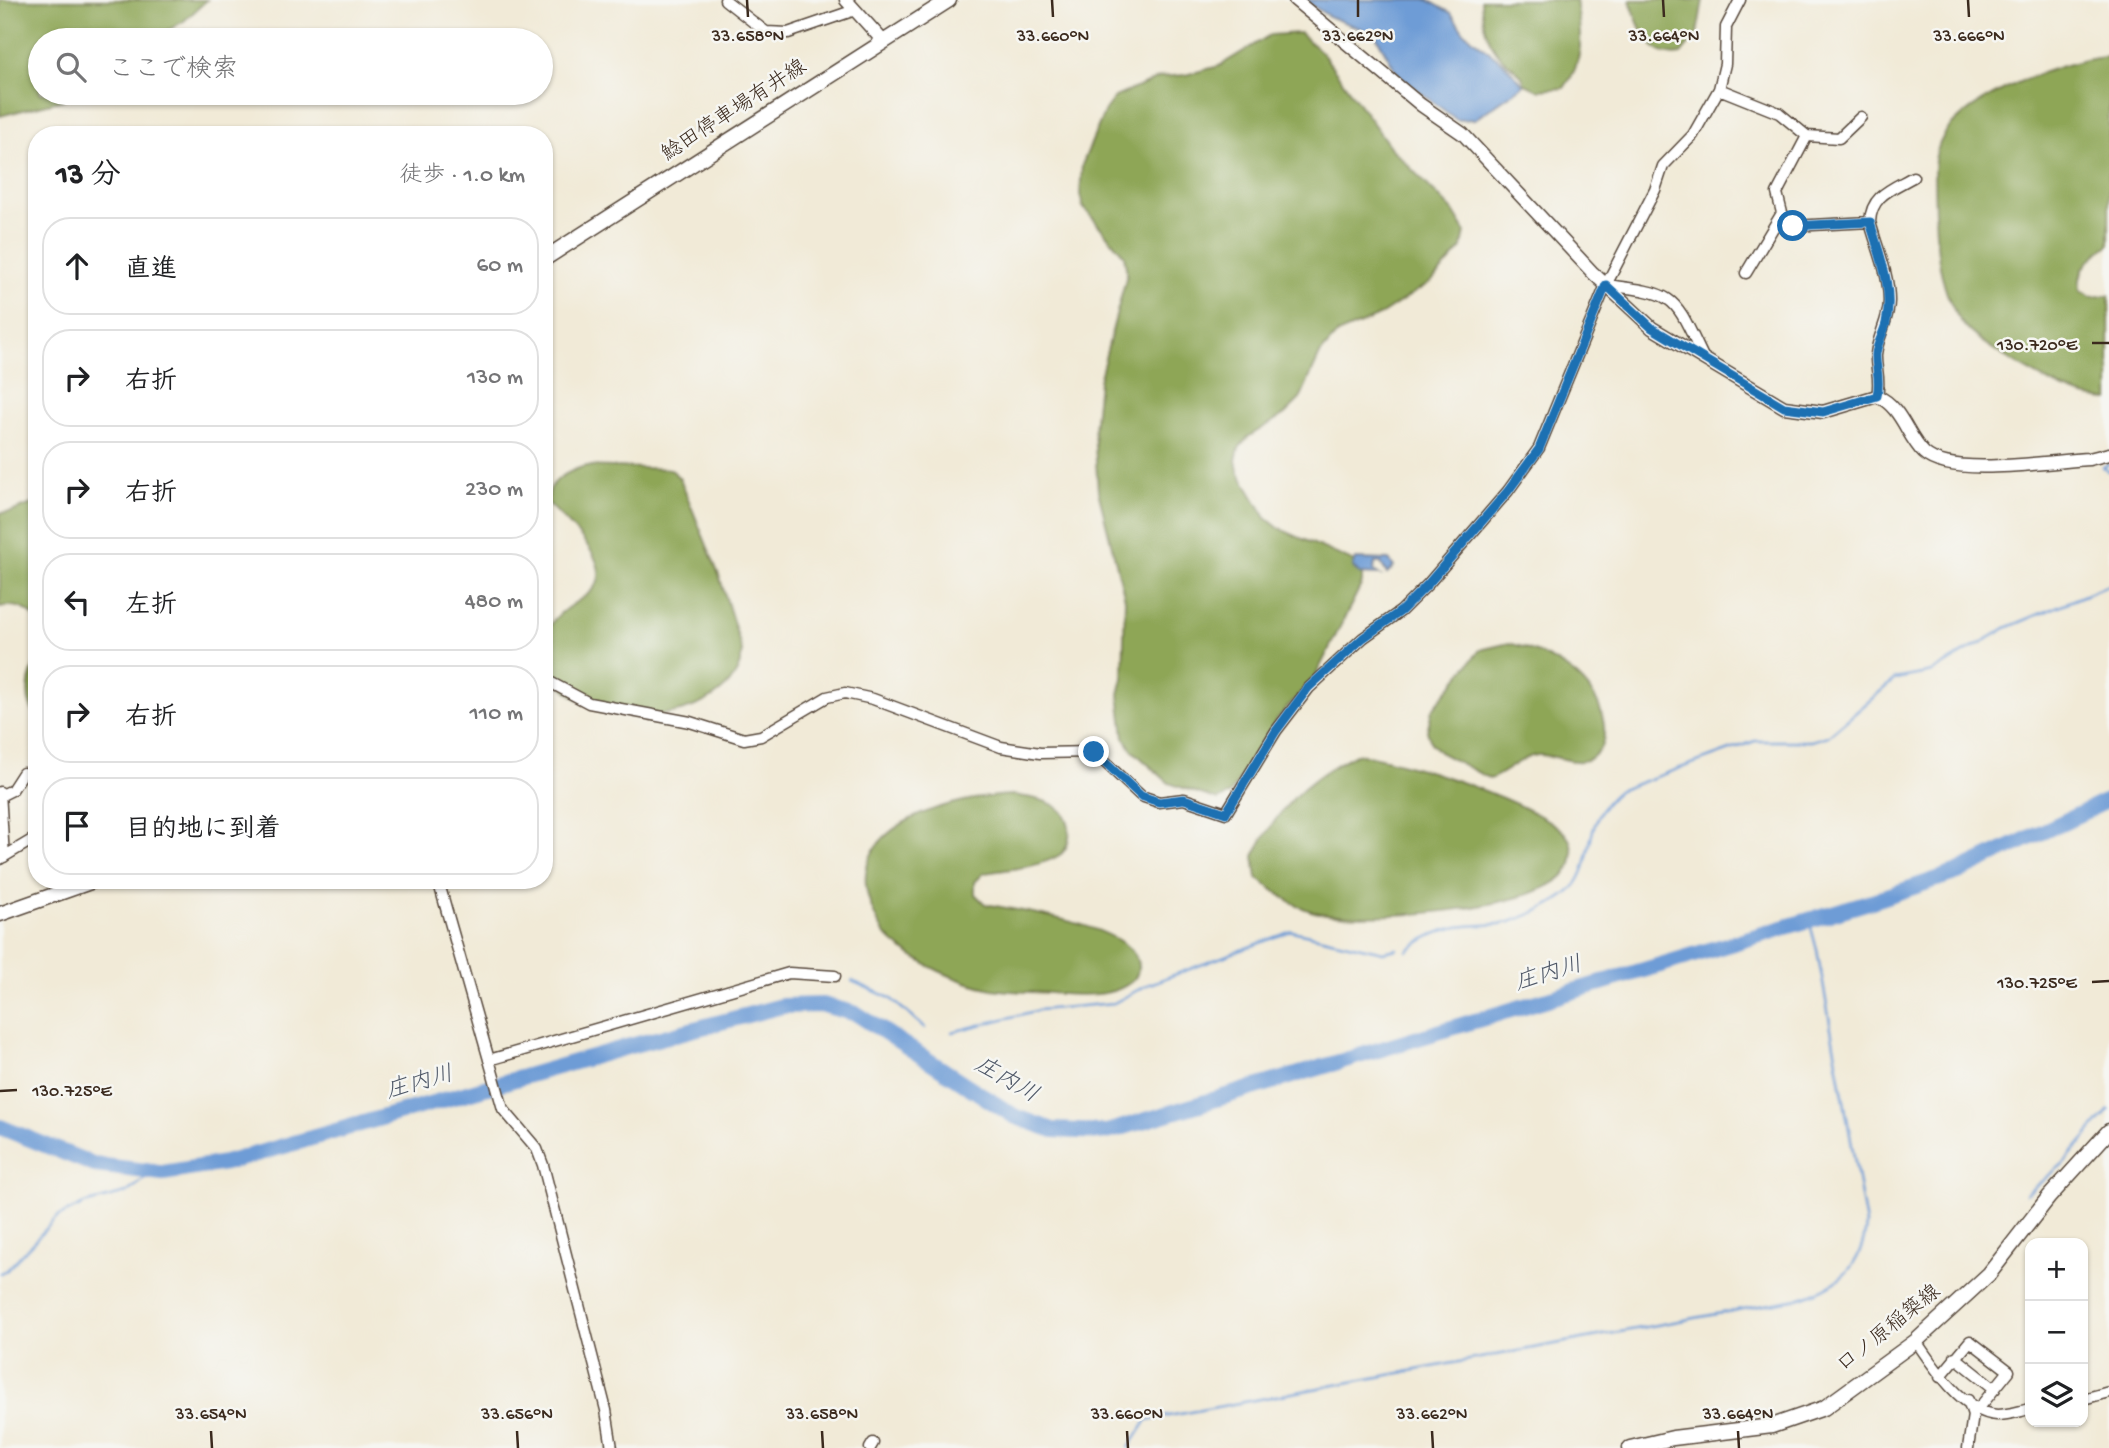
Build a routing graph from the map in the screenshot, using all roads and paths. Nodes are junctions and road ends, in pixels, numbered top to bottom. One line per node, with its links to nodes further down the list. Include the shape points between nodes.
1 (725, 0): 6 (street, via 766,32 788,33)
2 (846, 0): 6 (street)
3 (949, 0): 7 (main road, 鯰田停車場有井線)
4 (1295, 0): 16 (street, via 1420,105 1463,134)
5 (1740, 0): 8 (street, via 1726,27)
6 (855, 10): 7 (street)
7 (883, 41): 14 (main road, 鯰田停車場有井線)
8 (1719, 89): 10 (street, via 1779,113); 16 (street, via 1693,135 1663,166)
9 (1861, 117): 10 (street, via 1839,138)
10 (1807, 136): 12 (street, via 1776,193)
11 (1913, 177): 13 (street, via 1878,197)
12 (1782, 213): 13 (street, via 1793,226); 15 (street)
13 (1870, 222): 18 (street, via 1889,301 1876,356)
14 (553, 253)
15 (1746, 273)
16 (1606, 285): 17 (street, via 1652,328); 17 (street, via 1668,297 1680,309); 20 (street, via 1539,449 1428,584 1308,688 1226,813 1184,799 1159,802 1141,796 1094,752 1040,753 1001,747 852,694 827,697 761,736 744,739 690,722 589,702)
17 (1704, 359): 18 (street, via 1784,407 1799,411 1833,411)
18 (1877, 396): 19 (street, via 1894,408 1922,451 1947,465)
19 (2109, 454)
20 (553, 684)
21 (23, 773): 22 (street, via 12,790)
22 (1, 793): 24 (street)
23 (28, 842): 24 (street)
24 (2, 858)
25 (70, 889): 27 (main road)
26 (441, 889): 29 (street)
27 (0, 914)
28 (835, 976): 29 (street, via 789,973)
29 (489, 1061): 40 (street, via 503,1109 537,1149 543,1164)
30 (2109, 1131): 31 (main road, 口ノ原稲築線, via 2049,1197 1989,1274)
31 (1916, 1341): 33 (street); 41 (main road, 口ノ原稲築線, via 1825,1408 1793,1421)
32 (1955, 1357): 33 (street); 34 (street); 34 (street, via 1967,1342 1973,1342 2009,1371)
33 (1940, 1377): 37 (street)
34 (1995, 1389): 38 (street)
35 (2109, 1392): 36 (street)
36 (2088, 1398)
37 (1968, 1400): 38 (street); 42 (street, via 1973,1415)
38 (1979, 1408): 39 (street, via 1997,1415)
39 (2025, 1410)
40 (612, 1448)
41 (1630, 1448)
42 (1968, 1448)

